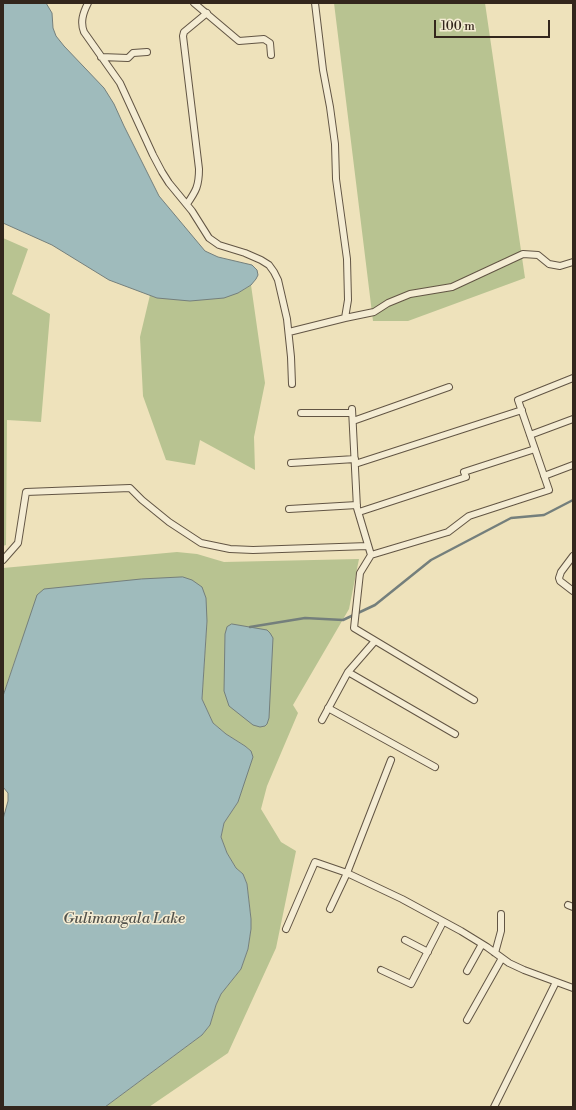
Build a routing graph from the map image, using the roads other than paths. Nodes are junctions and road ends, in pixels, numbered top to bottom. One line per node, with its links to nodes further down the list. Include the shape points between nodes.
1 (88, 3): 7 (street, via 82,27)
2 (194, 3): 4 (street)
3 (316, 3): 10 (street, via 347,259 348,300)
4 (207, 13): 6 (street, via 239,42 264,39 270,43); 8 (street, via 184,32 183,36 199,169 197,187)
5 (146, 52): 7 (street, via 133,53 128,58)
6 (271, 55)
7 (102, 57): 8 (street, via 120,83 159,167)
8 (187, 204): 11 (street, via 214,242 269,265 278,280)
9 (573, 262): 10 (street, via 560,266 549,264 538,255 522,254 452,287 410,294 374,312)
10 (345, 318): 11 (street)
11 (289, 332): 13 (street)
12 (573, 378): 15 (street, via 518,400)
13 (292, 384)
14 (450, 387): 18 (street)
15 (522, 410): 19 (street); 21 (street)
16 (301, 413): 18 (street, via 352,411)
17 (573, 419): 19 (street)
18 (353, 421): 21 (street)
19 (530, 435): 20 (street)
20 (535, 449): 24 (street); 27 (street, via 464,472 466,477)
21 (355, 462): 22 (street); 25 (street)
22 (291, 463)
23 (573, 465): 24 (street)
24 (544, 476): 29 (street, via 549,490 469,516 448,532)
25 (357, 505): 26 (street); 27 (street)
26 (289, 509)
27 (359, 512): 28 (street)
28 (368, 546): 29 (street); 31 (street, via 254,550 215,547 201,543 185,533 130,488 26,492 18,543)
29 (371, 555): 33 (street, via 360,573 354,628)
30 (573, 556): 32 (street, via 559,578)
31 (3, 560)
32 (573, 591)
33 (375, 640): 34 (street); 35 (street)
34 (348, 672): 36 (street); 38 (street)
35 (474, 700)
36 (328, 708): 37 (street); 40 (street)
37 (322, 720)
38 (455, 734)
39 (391, 760): 41 (street)
40 (435, 767)
41 (347, 873): 42 (street); 44 (street); 45 (street, via 315,862)
42 (330, 909)
43 (501, 914): 49 (street, via 501,931)
44 (444, 922): 47 (street); 48 (street)
45 (286, 929)
46 (405, 940): 48 (street)
47 (482, 944): 49 (street); 52 (street)
48 (428, 952): 51 (street, via 411,984)
49 (495, 953): 50 (street)
50 (502, 958): 53 (street, via 524,970); 55 (street)
51 (381, 970)
52 (467, 971)
53 (556, 982): 54 (street); 56 (street)
54 (573, 988)
55 (467, 1020)
56 (494, 1107)

